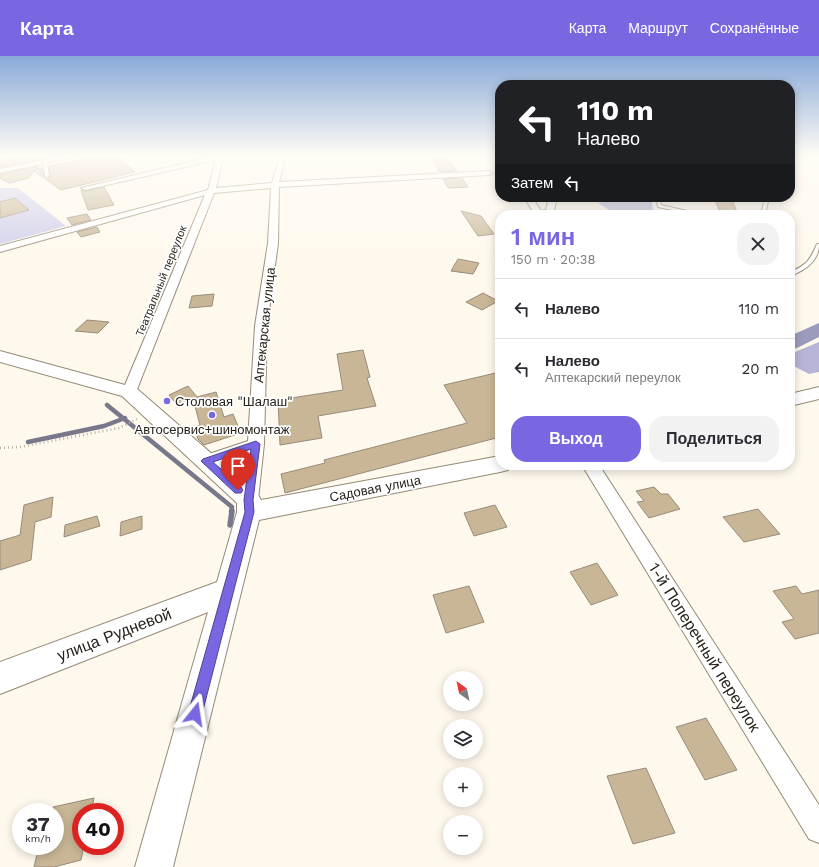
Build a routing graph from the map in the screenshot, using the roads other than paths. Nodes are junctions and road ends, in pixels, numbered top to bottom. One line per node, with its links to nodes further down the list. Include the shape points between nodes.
1 (201, 194): 7 (street)
2 (210, 194): 12 (street, Театральный переулок)
3 (275, 194): 15 (street, Аптекарская улица, via 273,243 261,326)
4 (659, 202): 5 (lane, via 659,206)
5 (678, 210)
6 (819, 245): 9 (lane, via 814,259)
7 (0, 249)
8 (795, 267): 9 (lane)
9 (801, 269): 10 (lane)
10 (795, 272)
11 (0, 356): 12 (street)
12 (129, 392): 16 (street)
13 (819, 393): 14 (street)
14 (795, 399)
15 (256, 444): 16 (street); 19 (street, Аптекарская улица)
16 (206, 461): 19 (street)
17 (495, 465): 19 (street, Садовая улица)
18 (593, 470): 22 (street, 1-й Поперечный переулок)
19 (249, 506): 20 (street, Аптекарская улица)
20 (228, 591): 21 (street, улица Рудневой); 23 (street, Аптекарская улица)
21 (0, 678)
22 (819, 829)
23 (154, 867)

